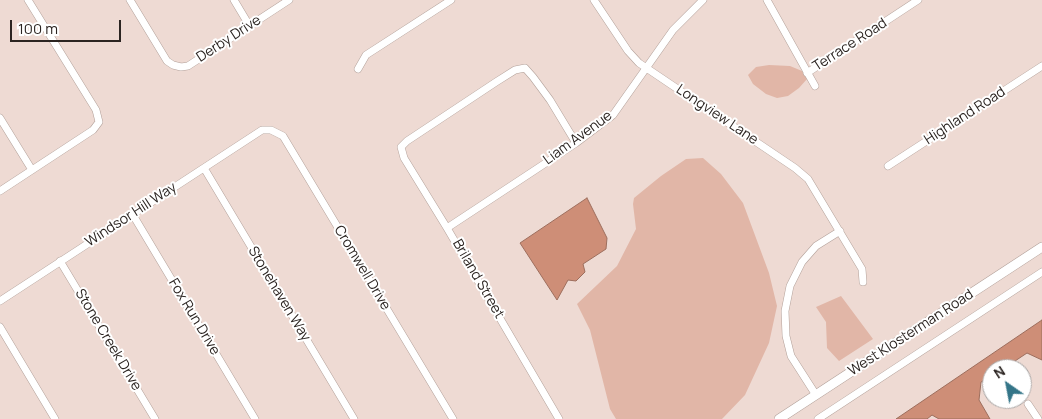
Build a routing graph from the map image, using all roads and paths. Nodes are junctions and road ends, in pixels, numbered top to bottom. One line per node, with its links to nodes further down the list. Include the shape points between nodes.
1 (28, 0): 21 (street, via 96,110 99,122 93,130)
2 (130, 0): 10 (street, Derby Drive, via 167,61 177,66 188,66)
3 (234, 0): 10 (street)
4 (289, 0): 10 (street, Derby Drive)
5 (450, 0): 13 (street, via 366,55)
6 (594, 0): 12 (street, Longview Lane, via 628,51)
7 (703, 0): 12 (street, Liam Avenue, via 673,30)
8 (766, 0): 14 (street)
9 (918, 0): 14 (street, Terrace Road)
10 (249, 25)
11 (1042, 66): 19 (street, Highland Road)
12 (647, 68): 18 (street, Liam Avenue, via 613,115); 25 (street, Longview Lane, via 802,173)
13 (358, 69)
14 (808, 72): 15 (street)
15 (815, 86)
16 (0, 118): 21 (street)
17 (262, 130): 20 (street, Windsor Hill Way); 37 (street, Cromwell Drive, via 283,136)
18 (576, 143): 24 (street, Liam Avenue); 24 (street, Briland Street, via 550,100 525,68 515,70 496,82 401,147 404,158)
19 (888, 166)
20 (204, 168): 23 (street, Windsor Hill Way); 36 (street, Stonehaven Way)
21 (32, 170): 22 (street)
22 (0, 191)
23 (132, 214): 27 (street, Windsor Hill Way); 35 (street, Fox Run Drive)
24 (447, 228): 38 (street, Briland Street)
25 (840, 231): 29 (street, Longview Lane, via 862,269); 32 (street, via 816,246 802,262 790,286 785,311 791,356)
26 (1042, 247): 32 (street, West Klosterman Road)
27 (60, 261): 30 (street, Windsor Hill Way); 34 (street, Stone Creek Drive)
28 (1042, 272): 40 (street)
29 (863, 282)
30 (0, 301)
31 (0, 327): 33 (street)
32 (816, 395): 39 (street, West Klosterman Road)
33 (55, 419)
34 (155, 419)
35 (255, 419)
36 (354, 419)
37 (453, 419)
38 (559, 419)
39 (779, 419)
40 (818, 419)

